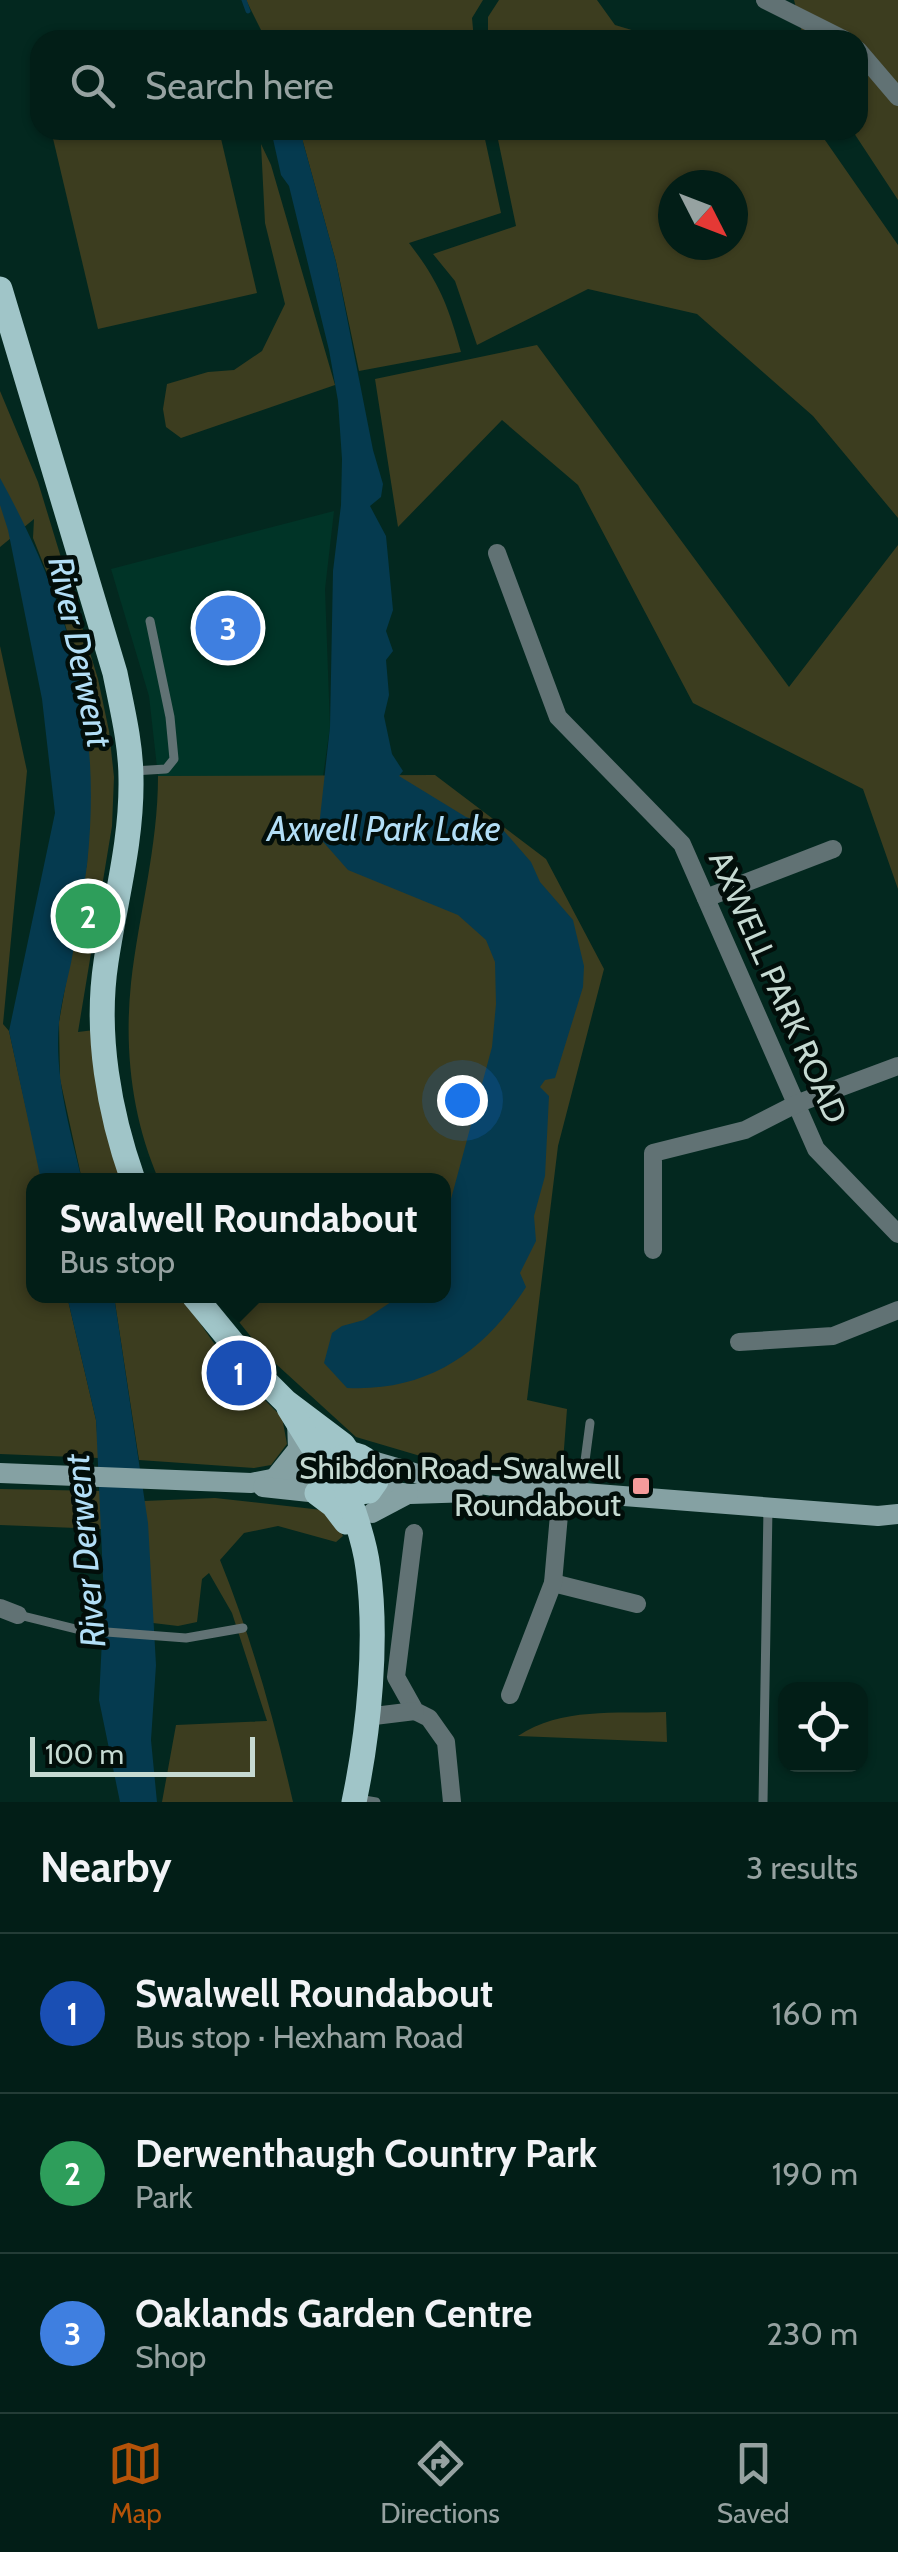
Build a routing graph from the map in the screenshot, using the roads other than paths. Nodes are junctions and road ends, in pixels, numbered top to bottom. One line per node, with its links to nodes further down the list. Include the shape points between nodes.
1 (766, 0): 2 (street)
2 (825, 30)
3 (868, 62): 4 (street)
4 (898, 97)
5 (0, 289): 8 (main road, via 115,673)
6 (497, 553): 10 (street, AXWELL PARK ROAD, via 558,717 682,844)
7 (150, 620): 8 (lane, via 174,758 166,769)
8 (131, 772): 13 (main road, via 128,846 102,1000 106,1068)
9 (833, 849): 10 (street)
10 (706, 898): 12 (street, AXWELL PARK ROAD)
11 (898, 1066): 12 (street)
12 (796, 1104): 14 (street, AXWELL PARK ROAD, via 816,1149); 15 (street, via 745,1130 653,1153)
13 (131, 1173)
14 (898, 1234)
15 (653, 1250)
16 (199, 1303): 19 (main road)
17 (898, 1310): 18 (street, via 833,1336)
18 (739, 1342)
19 (291, 1411): 22 (main road, via 298,1450); 23 (main road, via 318,1455)
20 (590, 1422): 26 (lane)
21 (0, 1474): 24 (main road)
22 (274, 1479): 23 (main road); 24 (main road)
23 (349, 1481): 24 (main road, via 270,1489); 25 (main road, via 425,1476); 25 (main road, via 410,1494); 31 (main road, via 372,1556); 31 (main road, via 333,1505 346,1522 360,1584)
24 (252, 1483)
25 (494, 1486): 26 (main road)
26 (571, 1493): 27 (main road); 30 (street)
27 (768, 1508): 28 (main road); 40 (lane)
28 (898, 1514)
29 (414, 1533): 36 (street, via 396,1677)
30 (553, 1583): 32 (street); 35 (street)
31 (370, 1597): 37 (main road)
32 (637, 1604)
33 (9, 1612): 34 (lane, via 80,1630 186,1638)
34 (243, 1628)
35 (510, 1695)
36 (416, 1711): 37 (street); 39 (street, via 446,1742)
37 (366, 1717): 38 (main road)
38 (362, 1801)
39 (452, 1802)
40 (763, 1802)

